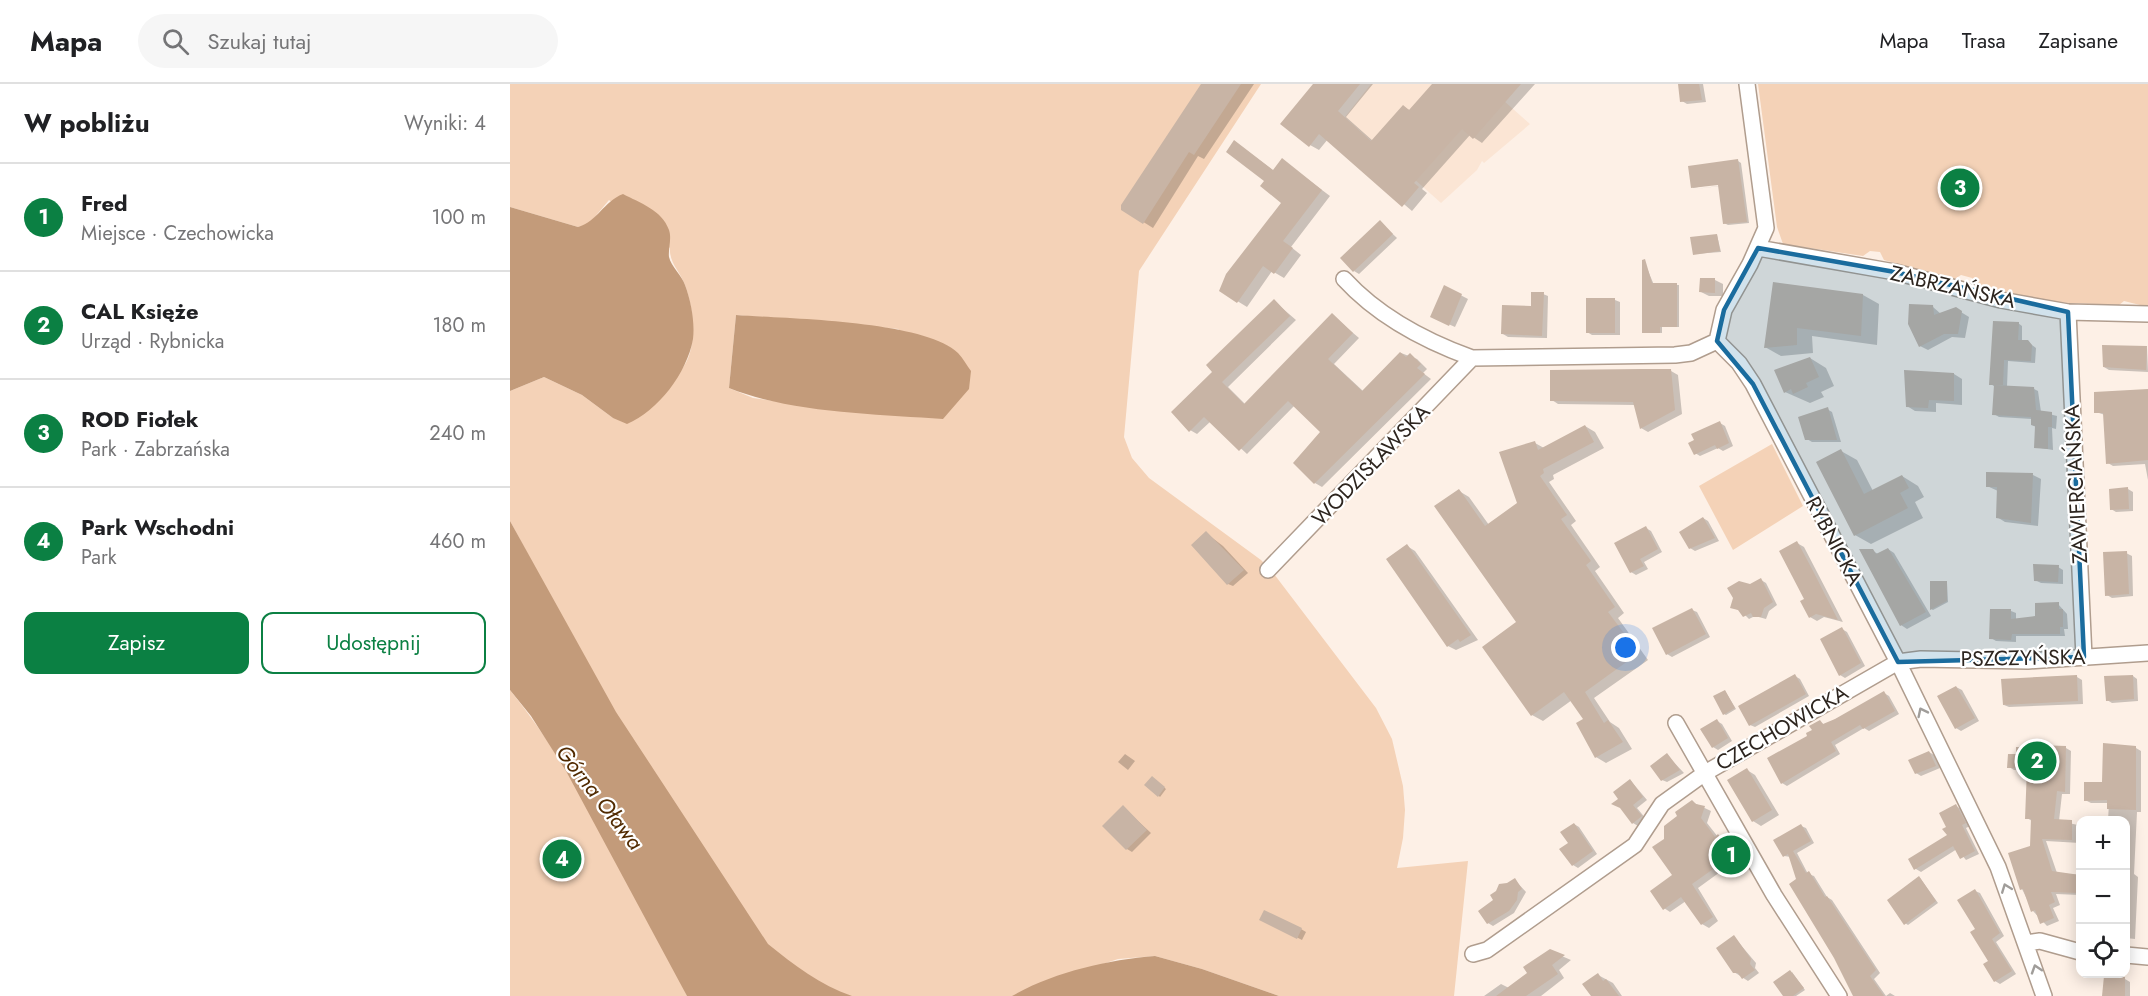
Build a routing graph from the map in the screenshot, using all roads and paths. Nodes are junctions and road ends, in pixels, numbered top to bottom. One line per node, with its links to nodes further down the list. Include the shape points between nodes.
1 (1747, 84): 2 (street, via 1766,228)
2 (1758, 249): 4 (street, ZABRZAŃSKA, via 1895,272 2001,300); 6 (street, via 1724,310)
3 (1344, 279): 7 (street, via 1360,297 1392,319)
4 (2068, 312): 5 (street, ZABRZAŃSKA); 10 (street, ZAWIERCIAŃSKA)
5 (2148, 314)
6 (1717, 341): 7 (street, via 1691,353 1675,355); 11 (street, RYBNICKA, via 1750,378)
7 (1472, 358): 8 (street, WODZISŁAWSKA)
8 (1268, 570)
9 (2148, 653): 10 (street, PSZCZYŃSKA)
10 (2084, 657): 11 (street, PSZCZYŃSKA)
11 (1898, 662): 13 (street, CZECHOWICKA); 14 (street, RYBNICKA, one-way to 11, via 1998,867)
12 (1677, 723): 13 (street)
13 (1705, 773): 16 (street, via 1662,804 1635,845 1487,950); 19 (street, CZECHOWICKA, via 1774,895)
14 (2026, 943): 15 (street, via 2040,941); 20 (street, RYBNICKA, one-way to 14)
15 (2076, 951)
16 (1473, 954)
17 (2130, 955): 18 (street)
18 (2148, 957)
19 (1839, 996)
20 (2044, 996)

